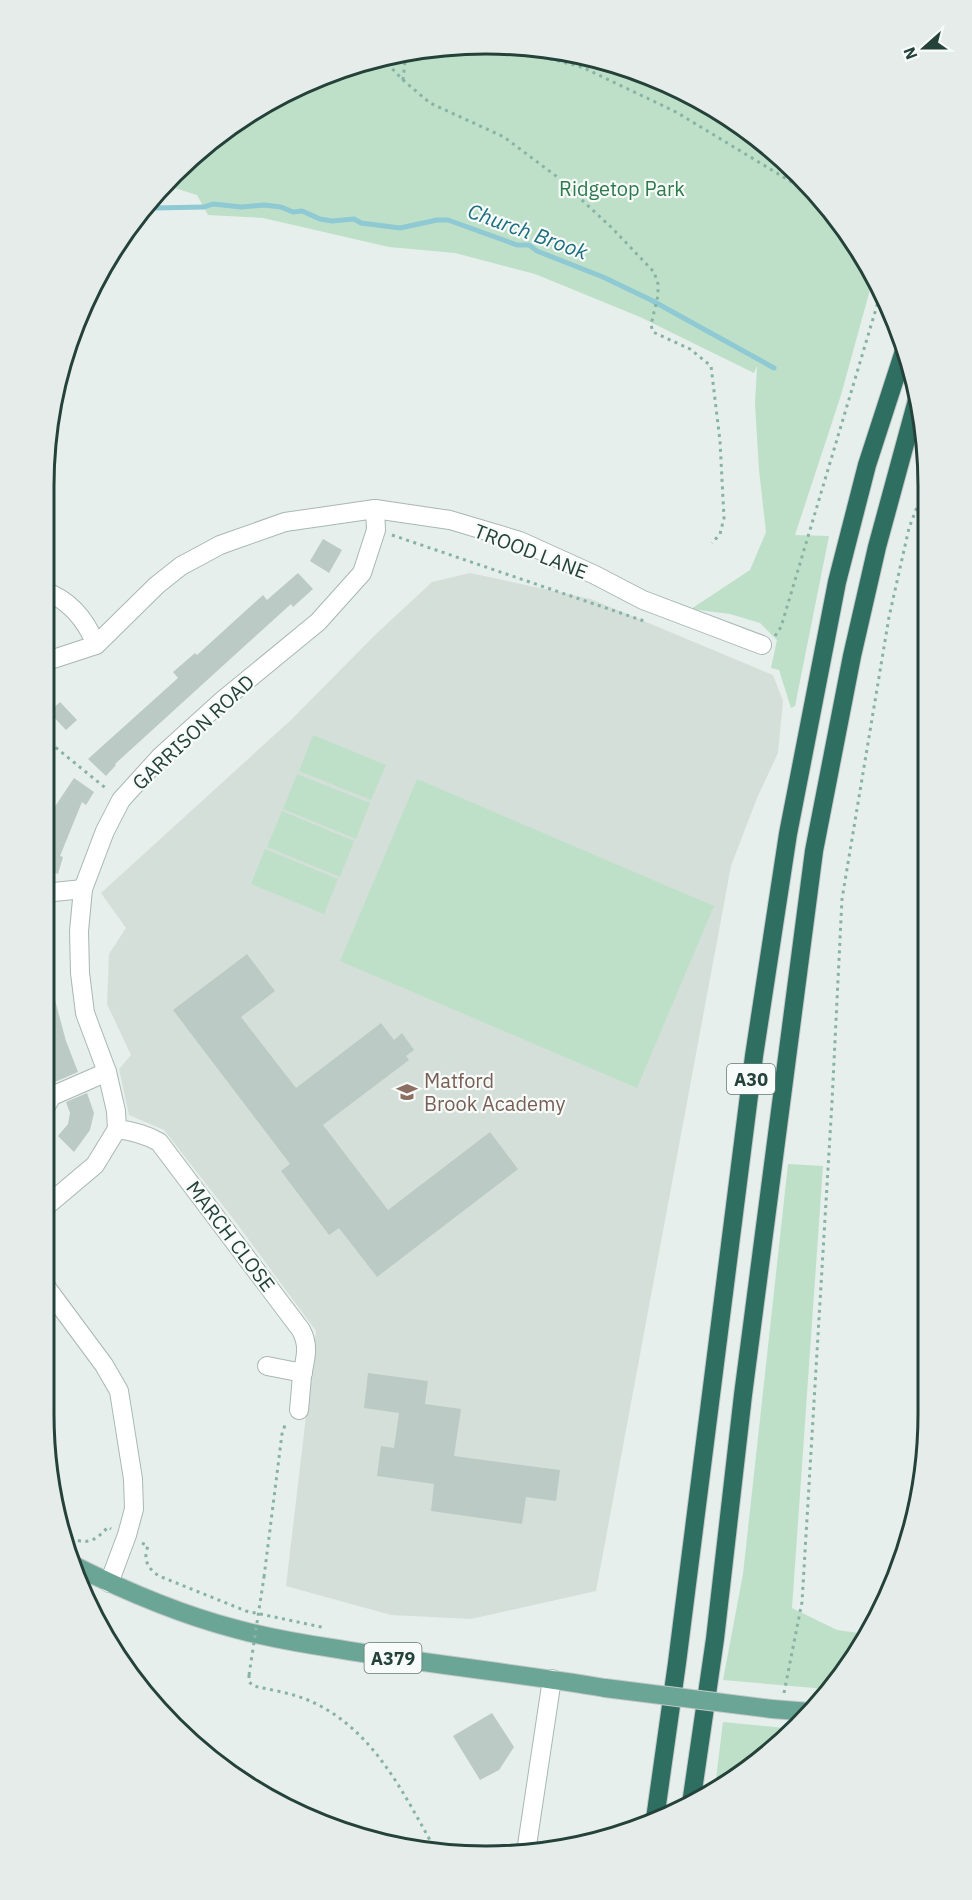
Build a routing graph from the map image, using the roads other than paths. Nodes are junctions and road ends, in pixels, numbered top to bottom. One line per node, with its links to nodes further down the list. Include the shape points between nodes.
1 (900, 364): 23 (highway, A30, via 867,465 837,582 788,834 754,1056)
2 (912, 418): 22 (highway, A30, via 854,645 814,851)
3 (375, 509): 5 (street, TROOD LANE, via 285,522 220,545 157,585); 6 (street, TROOD LANE, via 450,520 520,542 643,600); 8 (street, GARRISON ROAD, via 376,530 363,573 318,621 160,757 121,800)
4 (54, 594): 5 (street, via 79,614)
5 (96, 645): 7 (street, TROOD LANE)
6 (762, 645)
7 (54, 659)
8 (83, 889): 9 (street); 10 (street, GARRISON ROAD, via 79,931 85,1013)
9 (54, 892)
10 (107, 1072): 11 (street); 12 (street, GARRISON ROAD)
11 (54, 1095)
12 (117, 1129): 13 (street, via 95,1165); 16 (street, MARCH CLOSE, via 159,1142 173,1160 301,1330 307,1357)
13 (54, 1200)
14 (54, 1301): 19 (street, via 104,1365 119,1391 134,1509)
15 (267, 1366): 16 (street)
16 (303, 1373): 17 (street, MARCH CLOSE)
17 (299, 1410)
18 (84, 1570): 19 (main road, A379)
19 (109, 1583): 20 (main road, A379, via 235,1629 285,1640)
20 (552, 1679): 21 (main road, A379, bridge); 24 (street)
21 (799, 1711)
22 (693, 1793)
23 (657, 1810)
24 (527, 1844)

